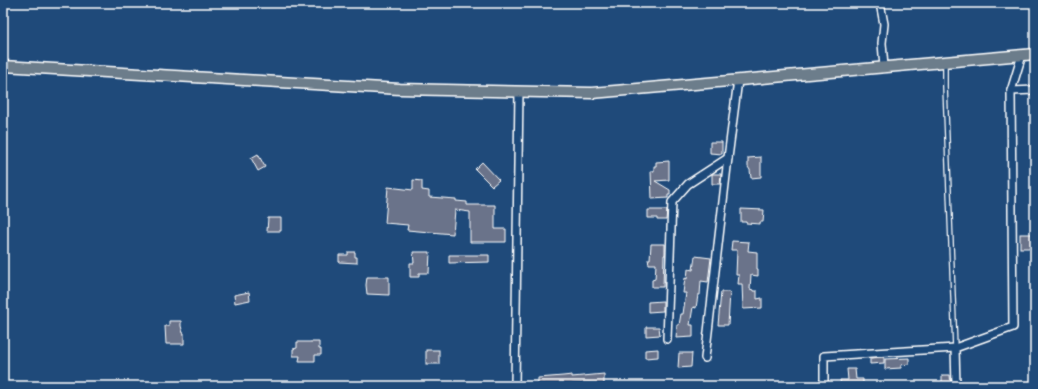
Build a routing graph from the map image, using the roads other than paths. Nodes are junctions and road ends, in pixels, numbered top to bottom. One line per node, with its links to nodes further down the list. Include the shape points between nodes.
1 (880, 3): 6 (street, via 884,24)
2 (1035, 54): 3 (main road)
3 (1022, 55): 4 (main road); 9 (street)
4 (945, 62): 6 (main road); 13 (lane)
5 (3, 66): 10 (main road, via 400,89)
6 (884, 67): 7 (main road)
7 (738, 80): 10 (main road, via 592,93); 11 (street)
8 (1035, 90): 9 (street)
9 (1011, 91): 13 (street, via 1013,327)
10 (519, 92): 15 (street)
11 (728, 158): 12 (street, via 688,184 672,202); 14 (street)
12 (666, 339)
13 (955, 348): 16 (street, via 824,356); 17 (street)
14 (705, 358)
15 (515, 386)
16 (824, 386)
17 (956, 386)

